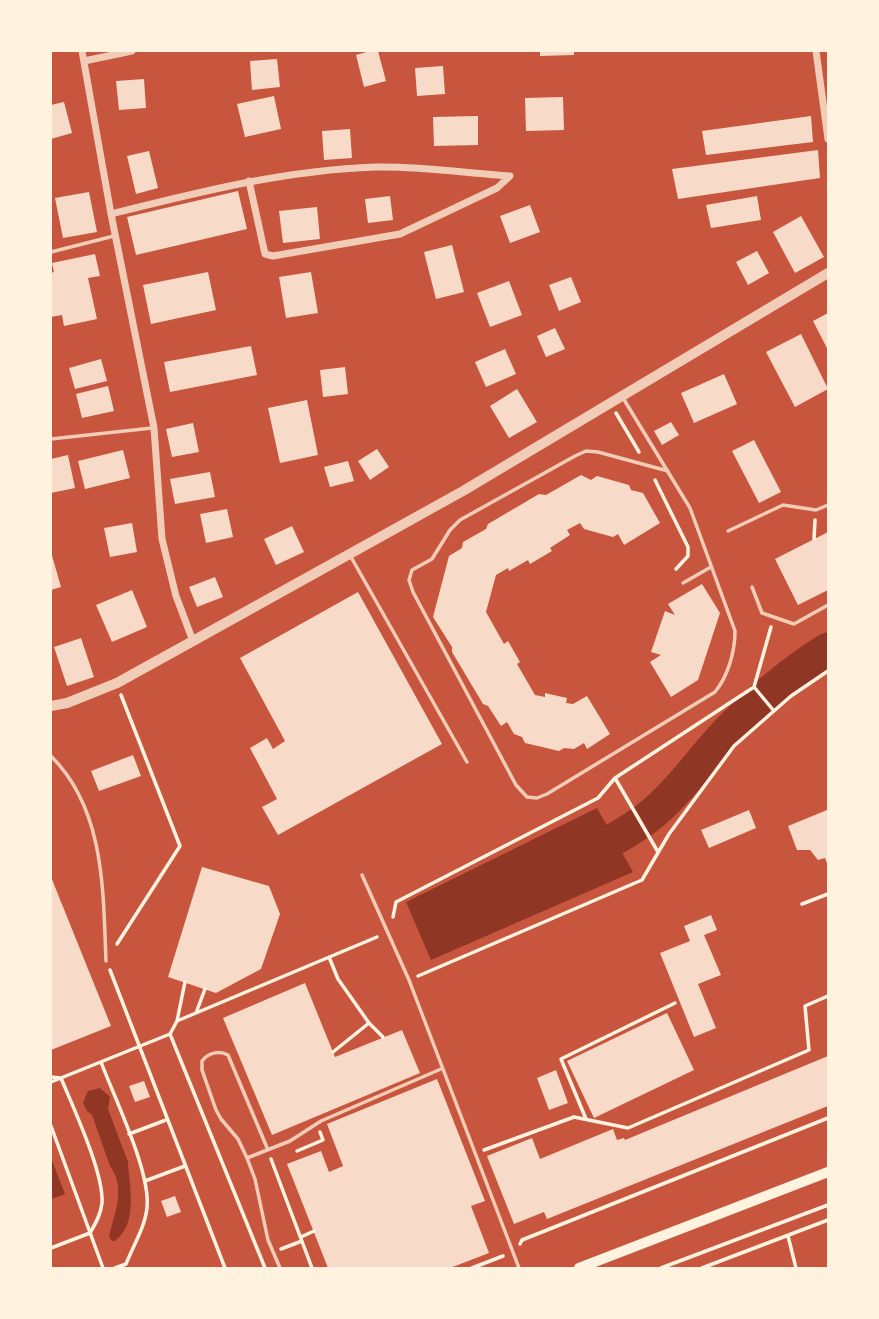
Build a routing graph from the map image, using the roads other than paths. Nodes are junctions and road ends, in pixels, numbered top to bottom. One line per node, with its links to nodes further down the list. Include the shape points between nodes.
1 (82, 51): 4 (street)
2 (132, 51): 4 (street)
3 (816, 51): 5 (street)
4 (84, 61): 7 (street)
5 (828, 139)
6 (249, 181): 6 (street, via 265,254 273,256 400,234 497,188 510,176 377,167); 7 (street)
7 (111, 214): 8 (street)
8 (116, 236): 9 (lane); 12 (street)
9 (51, 253)
10 (828, 273): 11 (street)
11 (622, 396): 14 (lane); 17 (street)
12 (154, 428): 13 (lane); 22 (street, via 162,539)
13 (51, 439)
14 (668, 471): 18 (lane, via 690,508); 18 (lane, via 586,451 460,520 432,559 412,570 413,592 522,793 537,798 547,794 715,692 724,682 735,631)
15 (828, 505): 16 (lane, via 816,510 783,505)
16 (728, 531)
17 (349, 554): 22 (street); 25 (lane)
18 (712, 566): 19 (lane)
19 (683, 583)
20 (752, 587): 21 (lane, via 762,613 794,624)
21 (828, 605)
22 (193, 641): 23 (street, via 117,683)
23 (51, 706)
24 (51, 756): 27 (lane, via 75,786 97,844)
25 (467, 762)
26 (362, 875): 28 (lane, via 390,932)
27 (106, 961)
28 (441, 1069): 29 (lane, via 321,1121); 33 (lane)
29 (268, 1150): 30 (lane); 30 (lane, via 232,1062 223,1052 211,1054 202,1061 204,1078 221,1119)
30 (247, 1158): 32 (lane)
31 (828, 1172): 34 (main road)
32 (279, 1268)
33 (519, 1268)
34 (579, 1268)

